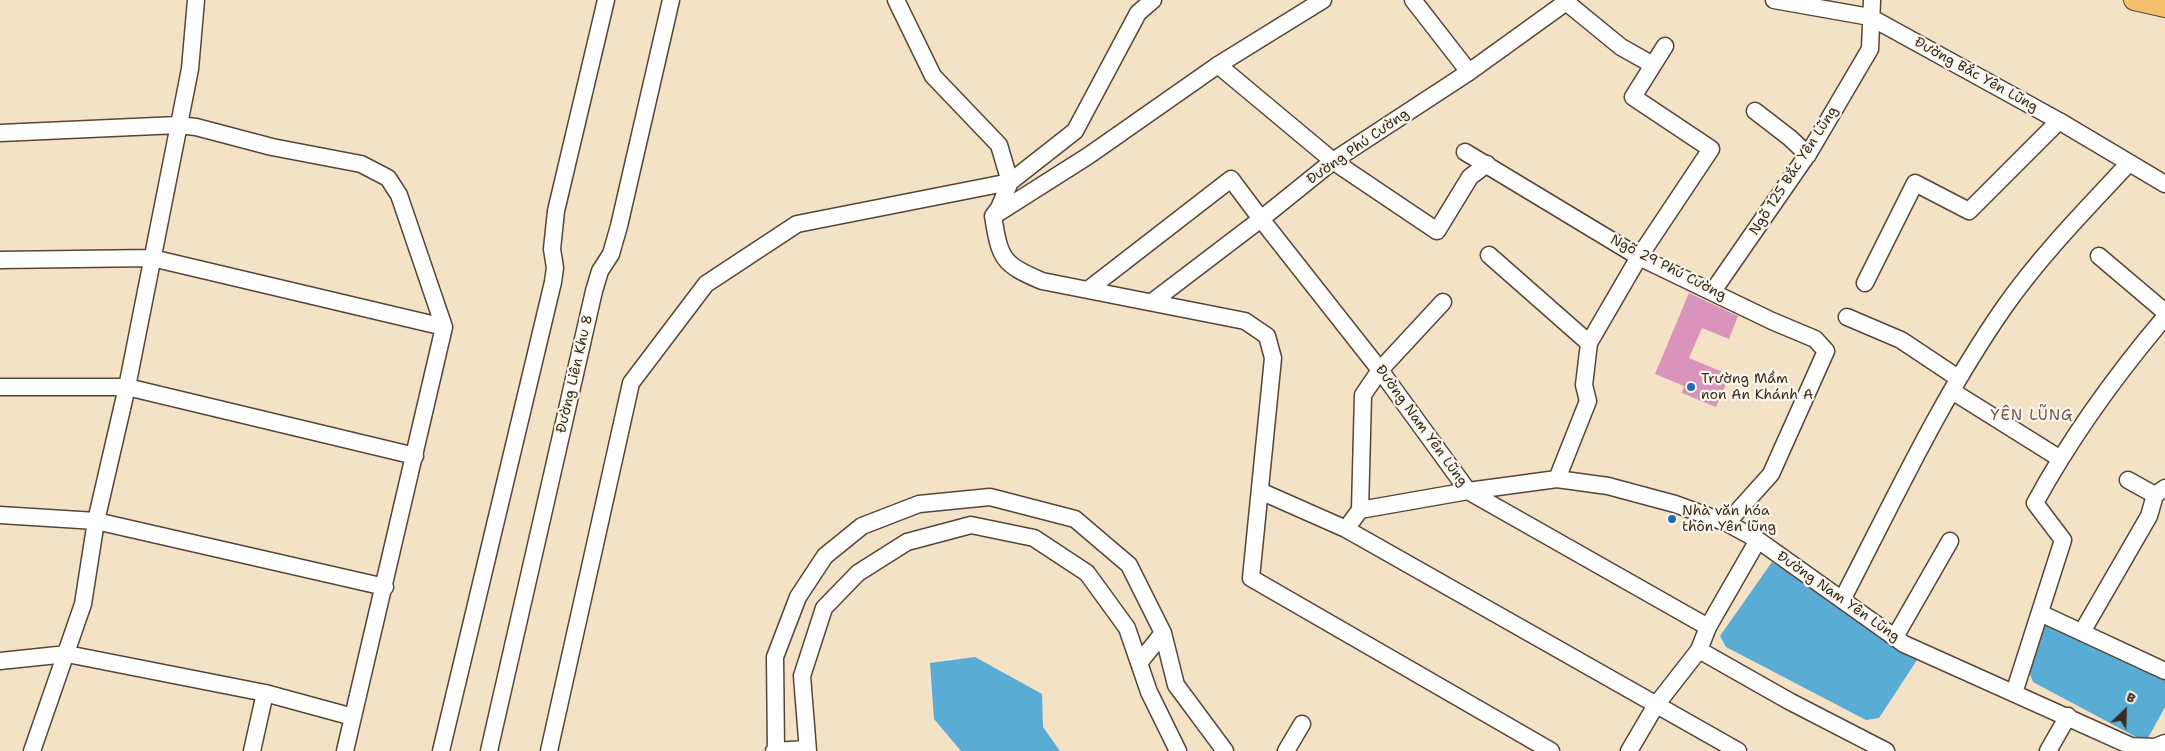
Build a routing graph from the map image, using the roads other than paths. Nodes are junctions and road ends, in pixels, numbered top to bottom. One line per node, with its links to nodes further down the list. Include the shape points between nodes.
1 (196, 0): 20 (street, via 190,69)
2 (606, 0): 89 (street, via 556,211 553,282)
3 (671, 0): 90 (street, Đường Liên Khu 8, via 611,254 600,271 594,291)
4 (896, 0): 29 (street, via 933,76 998,145)
5 (1153, 0): 21 (street, via 1138,12)
6 (1324, 0): 15 (street)
7 (1413, 0): 17 (street)
8 (1774, 0): 13 (street, Đường Bắc Yên Lũng)
9 (1872, 0): 13 (street, Ngõ 125 Bắc Yên Lũng)
10 (2134, 0): 12 (main road)
11 (1568, 1): 16 (street, via 1621,48); 17 (street, Đường Phú Cường)
12 (2165, 6)
13 (1870, 17): 19 (street, Đường Bắc Yên Lũng); 24 (street, Ngõ 125 Bắc Yên Lũng, via 1870,48)
14 (1665, 46): 16 (street)
15 (1218, 65): 25 (street); 26 (street)
16 (1653, 65): 34 (street, via 1633,97 1711,149)
17 (1469, 72): 26 (street, Đường Phú Cường)
18 (1755, 111): 24 (street)
19 (2059, 121): 27 (street, Đường Bắc Yên Lũng); 38 (street, via 1969,211 1915,183)
20 (178, 126): 22 (street); 36 (street); 46 (street, via 196,127 272,147 361,164 388,178 398,195)
21 (1075, 132): 25 (street); 29 (street)
22 (0, 133)
23 (1465, 152): 28 (street, Ngõ 29 Phú Cường)
24 (1808, 155): 40 (street, Ngõ 125 Bắc Yên Lũng)
25 (1088, 156): 31 (street)
26 (1333, 161): 28 (street, via 1436,231 1470,177); 32 (street, Đường Phú Cường)
27 (2129, 163): 30 (street, Đường Bắc Yên Lũng); 49 (street, via 2070,226 2004,307)
28 (1487, 164): 34 (street, Ngõ 29 Phú Cường)
29 (1010, 182): 31 (street); 91 (street, via 797,224 706,284 631,382)
30 (2165, 184)
31 (993, 216): 39 (street, via 998,247 1014,269 1042,281)
32 (1261, 219): 39 (street, Đường Nam Yên Lũng, via 1232,178); 41 (street, Đường Phú Cường); 48 (street, Đường Nam Yên Lũng)
33 (1488, 255): 47 (street)
34 (1640, 256): 40 (street, Ngõ 29 Phú Cường); 47 (street)
35 (2099, 256): 43 (street)
36 (152, 258): 37 (street); 46 (street); 51 (street)
37 (0, 260)
38 (1865, 283)
39 (1089, 289): 41 (street)
40 (1713, 291): 62 (street, Ngõ 29 Phú Cường, via 1815,339 1826,351 1771,474)
41 (1152, 302): 56 (street, via 1245,321 1267,336 1273,358)
42 (1443, 302): 48 (street)
43 (2165, 312)
44 (1847, 317): 49 (street, via 1900,340)
45 (2165, 317): 53 (street, via 2134,353)
46 (444, 327): 52 (street)
47 (1589, 343): 54 (street, via 1584,385 1588,401)
48 (1380, 370): 57 (street, Đường Nam Yên Lũng); 59 (street, via 1363,395)
49 (1955, 385): 53 (street); 67 (street)
50 (0, 387): 51 (street)
51 (127, 387): 52 (street); 61 (street)
52 (415, 456): 66 (street)
53 (2059, 458): 68 (street, via 2035,503 2063,540)
54 (1557, 478): 57 (street, Đường Nam Yên Lũng); 62 (street, Đường Nam Yên Lũng, via 1608,486)
55 (2128, 480): 58 (street)
56 (1260, 491): 63 (street); 96 (street, via 1252,578)
57 (1468, 491): 59 (street); 69 (street)
58 (2160, 491): 70 (street)
59 (1360, 510): 63 (street)
60 (0, 515): 61 (street)
61 (96, 521): 66 (street); 74 (street, via 83,604)
62 (1727, 522): 64 (street, Đường Nam Yên Lũng)
63 (1346, 528): 80 (street)
64 (1758, 540): 67 (street, Đường Nam Yên Lũng); 69 (street)
65 (1950, 541): 72 (street)
66 (385, 587): 82 (street)
67 (1842, 600): 72 (street, Đường Nam Yên Lũng)
68 (2040, 612): 70 (street); 79 (street)
69 (1708, 626): 73 (street)
70 (2082, 632): 77 (street)
71 (1163, 633): 76 (street); 92 (street, via 1129,565 1075,519 990,497 919,504 862,526 825,556 798,596 775,657); 94 (street, via 1176,686)
72 (1895, 638): 79 (street, Đường Nam Yên Lũng)
73 (1699, 650): 80 (street); 99 (street)
74 (67, 654): 75 (street); 78 (street); 86 (street)
75 (0, 661)
76 (1139, 663): 85 (street, via 1127,628 1087,574 1034,538 971,525 907,542 858,573 824,608 802,676); 93 (street, via 1149,692)
77 (2165, 671)
78 (265, 693): 82 (street); 87 (street)
79 (2014, 693): 81 (street, Đường Nam Yên Lũng)
80 (1656, 705): 97 (street); 98 (street)
81 (2068, 716): 84 (street, Đường Nam Yên Lũng, via 2131,746 2155,747); 100 (street)
82 (353, 717): 88 (street)
83 (1302, 724): 95 (street)
84 (2165, 743)
85 (807, 750): 92 (street)
86 (32, 751)
87 (252, 751)
88 (345, 751)
89 (441, 751)
90 (489, 751)
91 (549, 751)
92 (776, 751)
93 (1178, 751)
94 (1225, 751)
95 (1286, 751)
96 (1551, 751)
97 (1629, 751)
98 (1738, 751)
99 (1886, 751)
100 (2048, 751)

